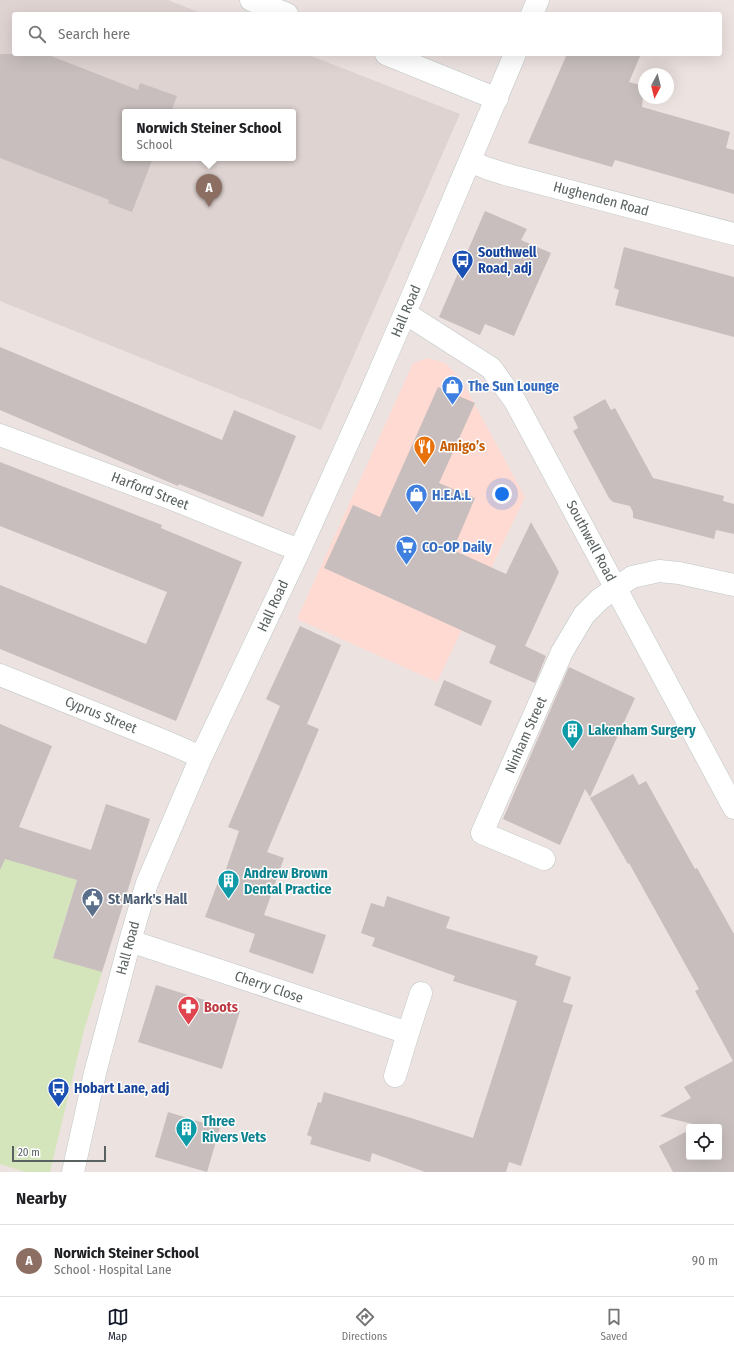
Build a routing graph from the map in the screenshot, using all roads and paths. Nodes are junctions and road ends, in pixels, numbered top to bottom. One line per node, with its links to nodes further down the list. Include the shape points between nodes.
1 (252, 0): 3 (street)
2 (538, 0): 4 (street)
3 (281, 12)
4 (533, 12)
5 (391, 56): 7 (street)
6 (514, 56): 7 (street, Hall Road)
7 (497, 99): 8 (street, Hall Road)
8 (470, 161): 9 (street, Hughenden Road, via 505,174); 10 (street, Hall Road)
9 (734, 234)
10 (405, 313): 12 (street, Hall Road); 14 (street, Southwell Road, via 491,368 515,401)
11 (0, 435): 12 (street, Harford Street)
12 (300, 549): 16 (street, Hall Road)
13 (734, 585): 14 (street, via 659,571 632,577)
14 (616, 588): 17 (street, Southwell Road); 18 (street, Ninham Street, via 584,615 562,652 482,833)
15 (0, 675): 16 (street, Cyprus Street)
16 (201, 756): 19 (street, Hall Road, via 147,883)
17 (734, 808)
18 (544, 860)
19 (130, 940): 21 (street, Cherry Close); 23 (street, Hall Road, via 95,1073)
20 (421, 993): 21 (street)
21 (408, 1033): 22 (street)
22 (395, 1076)
23 (73, 1172)

